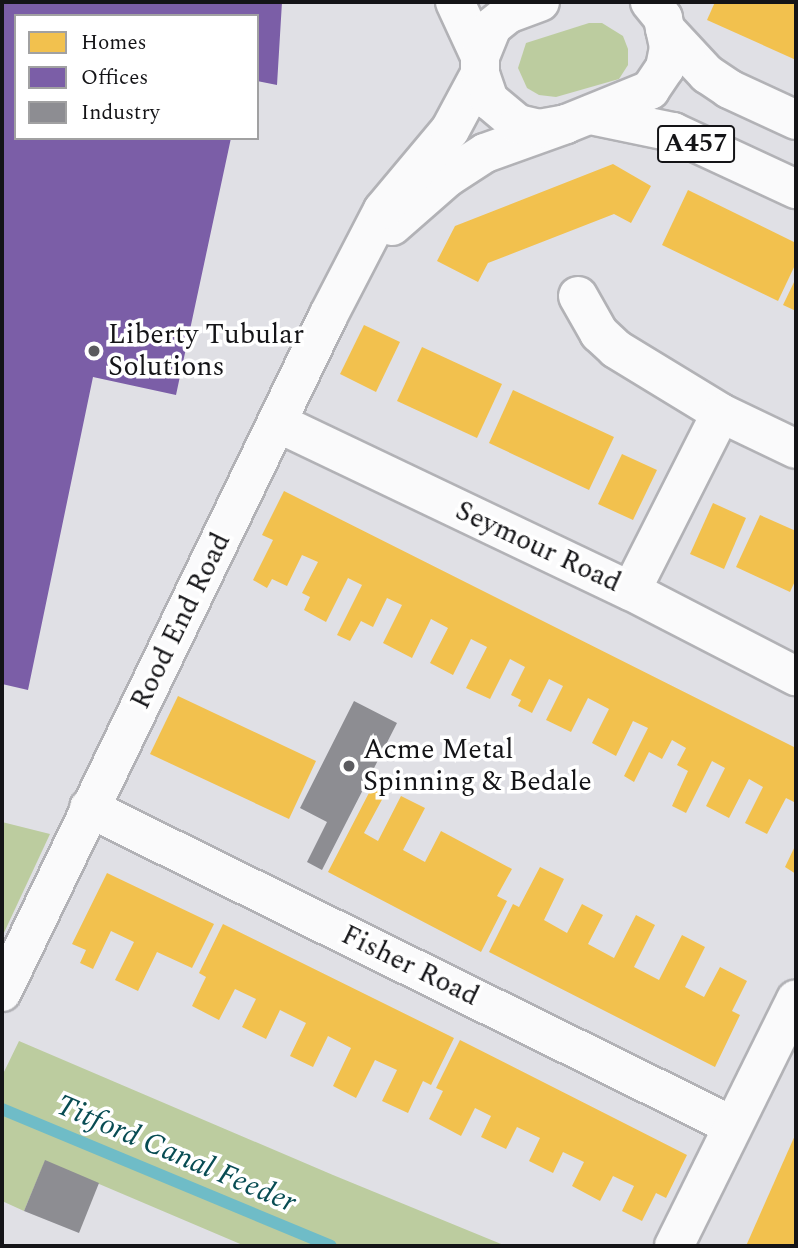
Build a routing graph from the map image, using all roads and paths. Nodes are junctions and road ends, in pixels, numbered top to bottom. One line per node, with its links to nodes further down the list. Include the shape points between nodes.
1 (455, 2): 4 (street, A457)
2 (540, 2): 4 (street, Rood End Road, via 509,13 492,27)
3 (660, 13): 5 (street, A457, via 669,47 665,68 650,90); 6 (street, A457, via 688,55 729,89)
4 (480, 65): 5 (street, A457, via 489,100 518,124 539,129); 8 (street, Rood End Road, via 450,130 383,210)
5 (578, 120): 7 (street, A457, via 673,132); 8 (street, Rood End Road, via 485,153 448,177)
6 (796, 120)
7 (796, 189)
8 (363, 253): 11 (street, Rood End Road)
9 (578, 296): 10 (street, via 599,332 616,349)
10 (721, 413): 12 (street); 13 (street)
11 (278, 423): 13 (street, Seymour Road); 15 (street, Rood End Road)
12 (796, 449)
13 (631, 591): 14 (street, Seymour Road)
14 (796, 676)
15 (89, 808): 16 (street, Rood End Road); 18 (street, Fisher Road)
16 (2, 992)
17 (796, 999): 18 (street)
18 (731, 1125): 19 (street)
19 (674, 1246)

